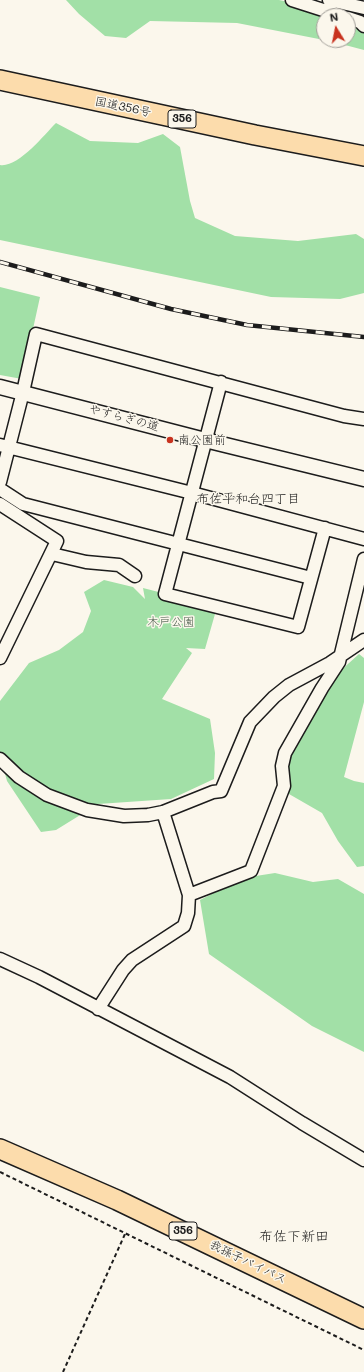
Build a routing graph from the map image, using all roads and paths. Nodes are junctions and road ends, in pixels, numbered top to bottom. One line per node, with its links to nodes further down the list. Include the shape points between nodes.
1 (292, 0): 3 (street)
2 (329, 0): 4 (street)
3 (317, 8)
4 (364, 8)
5 (0, 80): 6 (highway, 国道356号 / 356)
6 (364, 156)
7 (221, 382): 9 (street, via 36,334); 10 (street, via 344,416); 11 (street)
8 (0, 387): 9 (street, やすらぎの道)
9 (23, 392): 11 (street, やすらぎの道); 12 (street)
10 (364, 419)
11 (206, 440): 13 (street, やすらぎの道); 16 (street)
12 (5, 446): 14 (street); 16 (street)
13 (364, 479)
14 (0, 482)
15 (0, 489): 20 (street, via 23,504)
16 (192, 493): 18 (street); 20 (street)
17 (0, 504): 21 (street, via 57,542)
18 (325, 528): 19 (street); 24 (street)
19 (364, 539)
20 (178, 543): 24 (street); 24 (street, via 165,594 298,627)
21 (52, 554): 23 (street, via 86,562 119,565); 27 (street)
22 (364, 559): 26 (street)
23 (135, 576)
24 (311, 578)
25 (364, 640): 26 (street)
26 (341, 654): 29 (street, via 330,663 289,685 250,722 221,791); 30 (street, via 339,662 285,754 282,766 284,786 251,871)
27 (0, 658)
28 (0, 759): 29 (street, via 19,777 47,795 86,810 124,816)
29 (163, 812): 30 (street)
30 (189, 895): 32 (street, via 184,926 132,960)
31 (0, 959): 32 (street)
32 (98, 1009): 34 (street, via 230,1077)
33 (0, 1149): 37 (highway, 我孫子バイパス / 356, via 118,1200)
34 (364, 1160)
35 (0, 1172): 36 (path)
36 (125, 1234): 38 (path); 39 (path)
37 (364, 1318)
38 (364, 1350)
39 (63, 1372)

